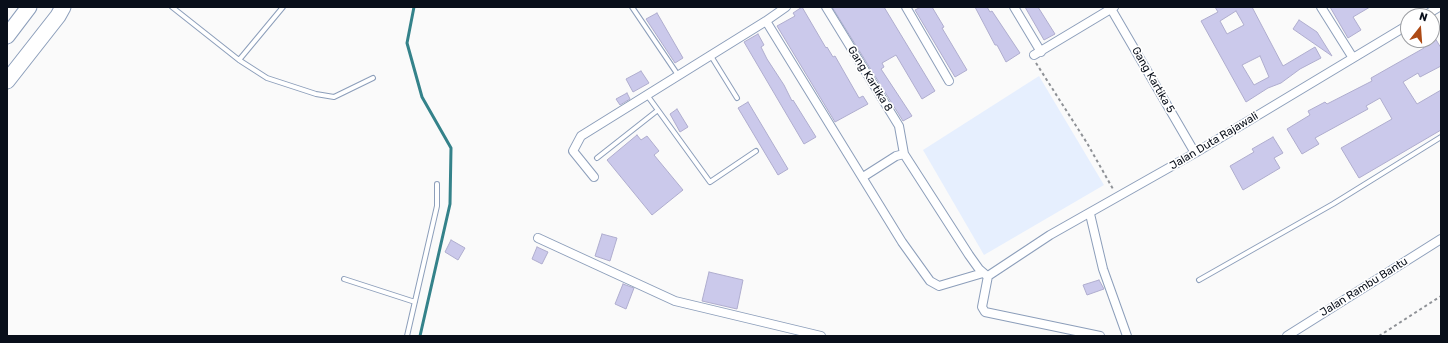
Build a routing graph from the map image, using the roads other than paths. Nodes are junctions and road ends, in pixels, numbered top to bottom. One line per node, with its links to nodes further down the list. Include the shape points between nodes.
1 (29, 7): 14 (highway)
2 (63, 7): 20 (highway)
3 (172, 7): 17 (lane)
4 (283, 7): 17 (lane)
5 (632, 7): 18 (lane)
6 (786, 7): 12 (street)
7 (826, 7): 28 (street, Gang Kartika 8, via 899,126)
8 (906, 7): 21 (street)
9 (1014, 7): 11 (street, via 1037,53)
10 (1321, 7): 16 (street)
11 (1112, 8): 27 (street, Gang Kartika 5)
12 (766, 21): 15 (street); 31 (street, Jalan Duta Rajawali)
13 (1400, 30): 16 (street, Jalan Duta Rajawali)
14 (7, 36)
15 (711, 55): 18 (street); 23 (lane)
16 (1353, 58): 27 (street, Jalan Duta Rajawali)
17 (239, 60): 19 (lane, via 267,78 316,94 334,97)
18 (678, 76): 22 (street)
19 (373, 78)
20 (7, 81)
21 (949, 81)
22 (647, 95): 24 (lane); 30 (street, via 581,136 573,150)
23 (737, 98)
24 (658, 110): 26 (lane, via 710,182); 29 (lane)
25 (1441, 137): 38 (lane, via 1333,204)
26 (756, 151)
27 (1195, 153): 33 (street, Jalan Duta Rajawali)
28 (904, 154): 31 (street, via 896,156); 36 (street, Gang Kartika 8, via 952,229)
29 (597, 158)
30 (594, 177)
31 (863, 177): 36 (street, Jalan Duta Rajawali, via 902,242 930,281 939,286)
32 (437, 184): 39 (lane, via 437,206)
33 (1090, 214): 36 (street, Jalan Duta Rajawali); 43 (street, via 1103,269)
34 (538, 238): 41 (street, via 675,301)
35 (1441, 239): 44 (street, Jalan Rambu Bantu)
36 (986, 274): 42 (street, via 982,307 985,312)
37 (344, 279): 39 (lane)
38 (1199, 280)
39 (415, 302): 40 (lane)
40 (407, 336)
41 (821, 336)
42 (1100, 336)
43 (1127, 336)
44 (1287, 336)

